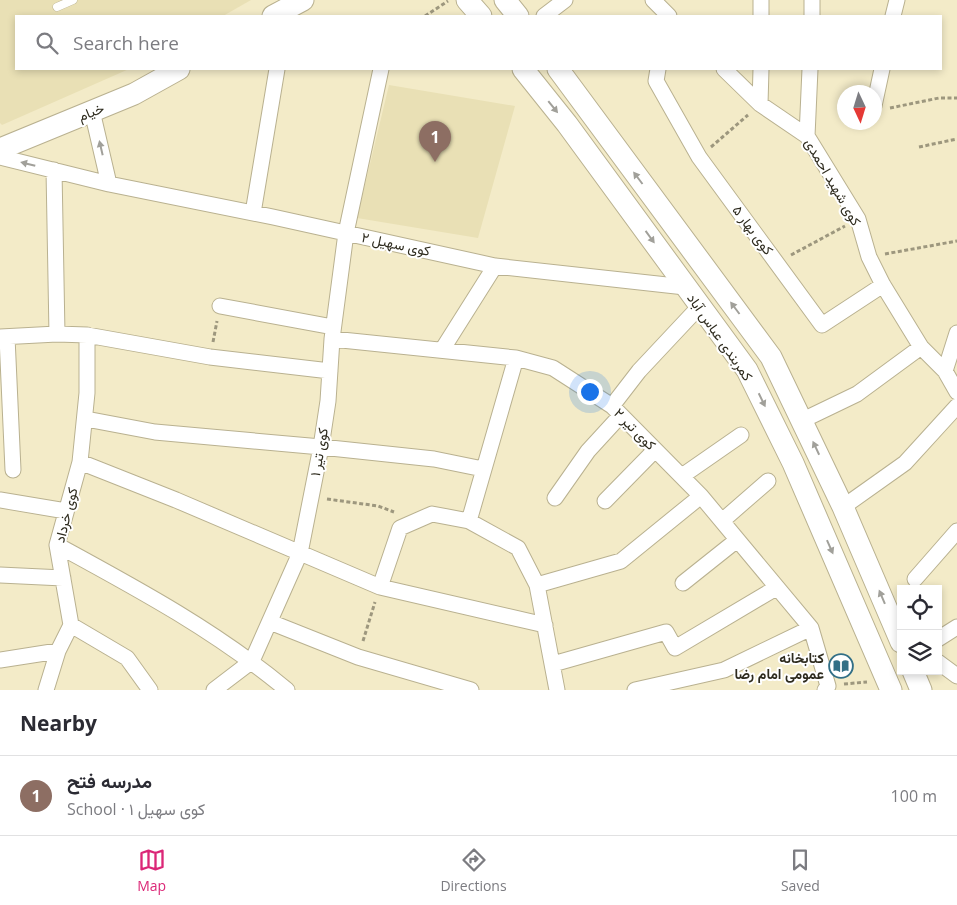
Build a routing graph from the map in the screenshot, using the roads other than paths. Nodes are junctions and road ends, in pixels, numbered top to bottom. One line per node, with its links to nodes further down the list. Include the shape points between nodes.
1 (73, 0): 10 (lane)
2 (302, 0): 11 (main road)
3 (468, 0): 12 (main road)
4 (505, 0): 13 (main road)
5 (565, 0): 14 (street)
6 (653, 0): 15 (street)
7 (761, 0): 16 (street)
8 (812, 0): 17 (street)
9 (897, 0): 18 (street)
10 (57, 7)
11 (275, 15)
12 (479, 15)
13 (517, 15)
14 (545, 15)
15 (667, 15)
16 (761, 15)
17 (812, 15)
18 (893, 15)
19 (177, 70): 31 (main road, خیام, via 134,94)
20 (277, 70): 36 (street)
21 (381, 70): 37 (street, کوی تیر ۱)
22 (524, 70): 40 (main road, کمربندی عباس آباد, one-way to 40)
23 (559, 70): 57 (main road, کمربندی عباس آباد, one-way to 23, via 771,357)
24 (658, 70): 39 (street, کوی بهار ۵, via 656,81 699,157 822,325)
25 (725, 70): 30 (street, کوی شهید احمدی)
26 (761, 70): 30 (street)
27 (810, 70): 32 (street)
28 (882, 70): 29 (street)
29 (881, 85)
30 (760, 104): 32 (street, کوی شهید احمدی)
31 (92, 111): 33 (main road, خیام); 35 (street, one-way to 31)
32 (808, 136): 39 (street, کوی شهید احمدی, via 858,219 869,257)
33 (2, 147): 34 (street, کوی سهیل ۲, one-way to 33)
34 (54, 170): 35 (street, کوی سهیل ۲); 44 (street)
35 (109, 184): 36 (street, کوی سهیل ۲)
36 (253, 213): 37 (street, کوی سهیل ۲)
37 (346, 233): 38 (street, کوی سهیل ۲); 43 (street, کوی تیر ۱)
38 (495, 266): 40 (street, کوی سهیل ۲); 49 (street)
39 (883, 285): 48 (street, کوی شهید احمدی)
40 (685, 287): 42 (main road, کمربندی عباس آباد)
41 (220, 306): 43 (street, کوی تیر ۲)
42 (700, 307): 55 (street, via 639,371); 99 (main road, کمربندی عباس آباد, one-way to 99, via 746,370 793,463)
43 (332, 333): 49 (street, کوی تیر ۲); 51 (street, کوی تیر ۱)
44 (56, 334): 46 (street); 47 (street)
45 (957, 334): 52 (street)
46 (87, 335): 51 (street, via 210,357); 56 (street, کوی خرداد)
47 (3, 337): 63 (street)
48 (921, 347): 52 (street, کوی شهید احمدی); 57 (street, via 857,394)
49 (442, 350): 50 (street, کوی تیر ۲)
50 (516, 358): 55 (street, کوی تیر ۲, via 553,368); 62 (street)
51 (330, 371): 59 (street, کوی تیر ۱)
52 (945, 371): 53 (street, کوی شهید احمدی)
53 (957, 392)
54 (957, 406): 70 (street, via 905,463)
55 (617, 411): 60 (street, کوی تیر ۲); 67 (street)
56 (86, 419): 59 (street, via 155,432); 61 (street, کوی خرداد)
57 (803, 420): 70 (main road, کمربندی عباس آباد, one-way to 57)
58 (741, 435): 64 (street)
59 (321, 447): 62 (street, via 434,459); 77 (street, کوی تیر ۱)
60 (655, 450): 64 (street, کوی تیر ۲); 69 (street)
61 (80, 462): 71 (street, کوی خرداد); 77 (street)
62 (482, 469): 72 (street)
63 (13, 470)
64 (682, 476): 66 (street, کوی تیر ۲)
65 (768, 480): 73 (street)
66 (701, 496): 73 (street, کوی تیر ۲); 82 (street, via 621,561)
67 (555, 498)
68 (0, 500): 71 (street)
69 (606, 501)
70 (843, 507): 90 (main road, کمربندی عباس آباد, one-way to 70)
71 (66, 511): 76 (street, کوی خرداد)
72 (469, 520): 82 (street, via 518,548); 83 (street, via 432,514 400,528)
73 (722, 521): 75 (street, کوی تیر ۲)
74 (957, 531): 80 (street)
75 (737, 540): 81 (street); 84 (street, کوی تیر ۲)
76 (57, 545): 79 (street, کوی خرداد); 94 (street, via 180,612)
77 (300, 553): 83 (street); 85 (street, کوی تیر ۱)
78 (0, 576): 79 (street)
79 (63, 578): 87 (street, کوی خرداد)
80 (915, 579)
81 (683, 583)
82 (537, 585): 86 (street)
83 (380, 587): 86 (street)
84 (776, 588): 89 (street, کوی تیر ۲); 95 (street, via 675,648 666,632)
85 (270, 622): 94 (street, کوی تیر ۱); 105 (street, via 358,657)
86 (544, 625): 95 (street)
87 (71, 626): 92 (street); 102 (street, via 127,658)
88 (957, 627): 91 (street)
89 (811, 628): 100 (street, کوی تیر ۲); 107 (street, via 724,670)
90 (897, 633)
91 (942, 636)
92 (58, 651): 93 (street); 101 (street)
93 (0, 660)
94 (252, 661): 103 (street); 104 (street)
95 (553, 664): 106 (street)
96 (942, 665): 98 (street)
97 (915, 675): 108 (main road)
98 (957, 676)
99 (889, 685)
100 (826, 688)
101 (46, 690)
102 (150, 690)
103 (214, 690)
104 (287, 690)
105 (471, 690)
106 (557, 690)
107 (636, 690)
108 (921, 690)

